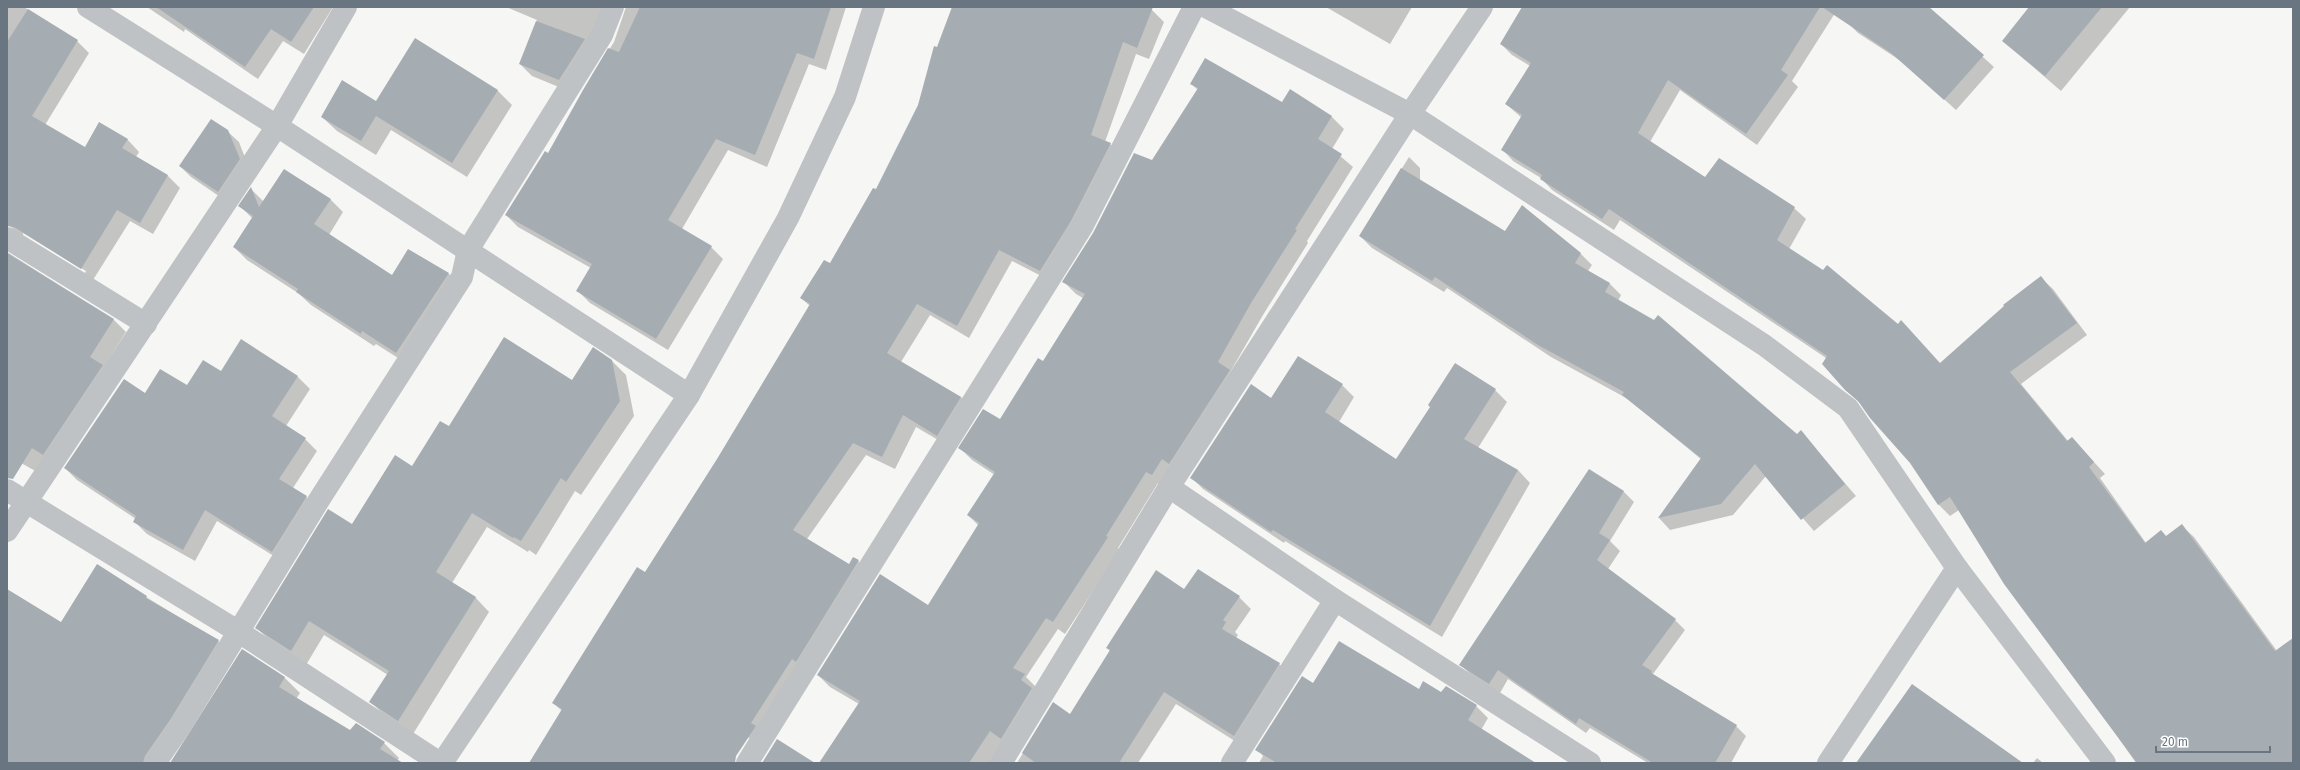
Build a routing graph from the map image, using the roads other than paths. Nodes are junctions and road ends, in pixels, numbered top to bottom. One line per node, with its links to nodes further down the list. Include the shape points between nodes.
1 (88, 7): 9 (street)
2 (346, 7): 9 (street)
3 (613, 7): 11 (street, via 602,35)
4 (874, 7): 13 (street, via 845,97 788,218)
5 (1194, 7): 23 (street, via 1082,227)
6 (1206, 7): 8 (street)
7 (1482, 7): 8 (street)
8 (1410, 114): 14 (street); 18 (street, via 1764,345 1848,408)
9 (277, 126): 11 (street); 12 (street)
10 (7, 238): 12 (street)
11 (468, 250): 13 (street); 20 (street, via 462,277 319,500)
12 (146, 324): 16 (street)
13 (690, 394): 22 (street)
14 (1169, 487): 19 (street); 24 (street)
15 (7, 490): 16 (street)
16 (26, 502): 17 (street); 20 (street)
17 (7, 531)
18 (1957, 568): 27 (street); 28 (street)
19 (1335, 600): 25 (street); 26 (street)
20 (239, 632): 21 (street); 22 (street)
21 (155, 763)
22 (441, 763)
23 (747, 763)
24 (1001, 763)
25 (1232, 763)
26 (1590, 763)
27 (1828, 763)
28 (2105, 763)

